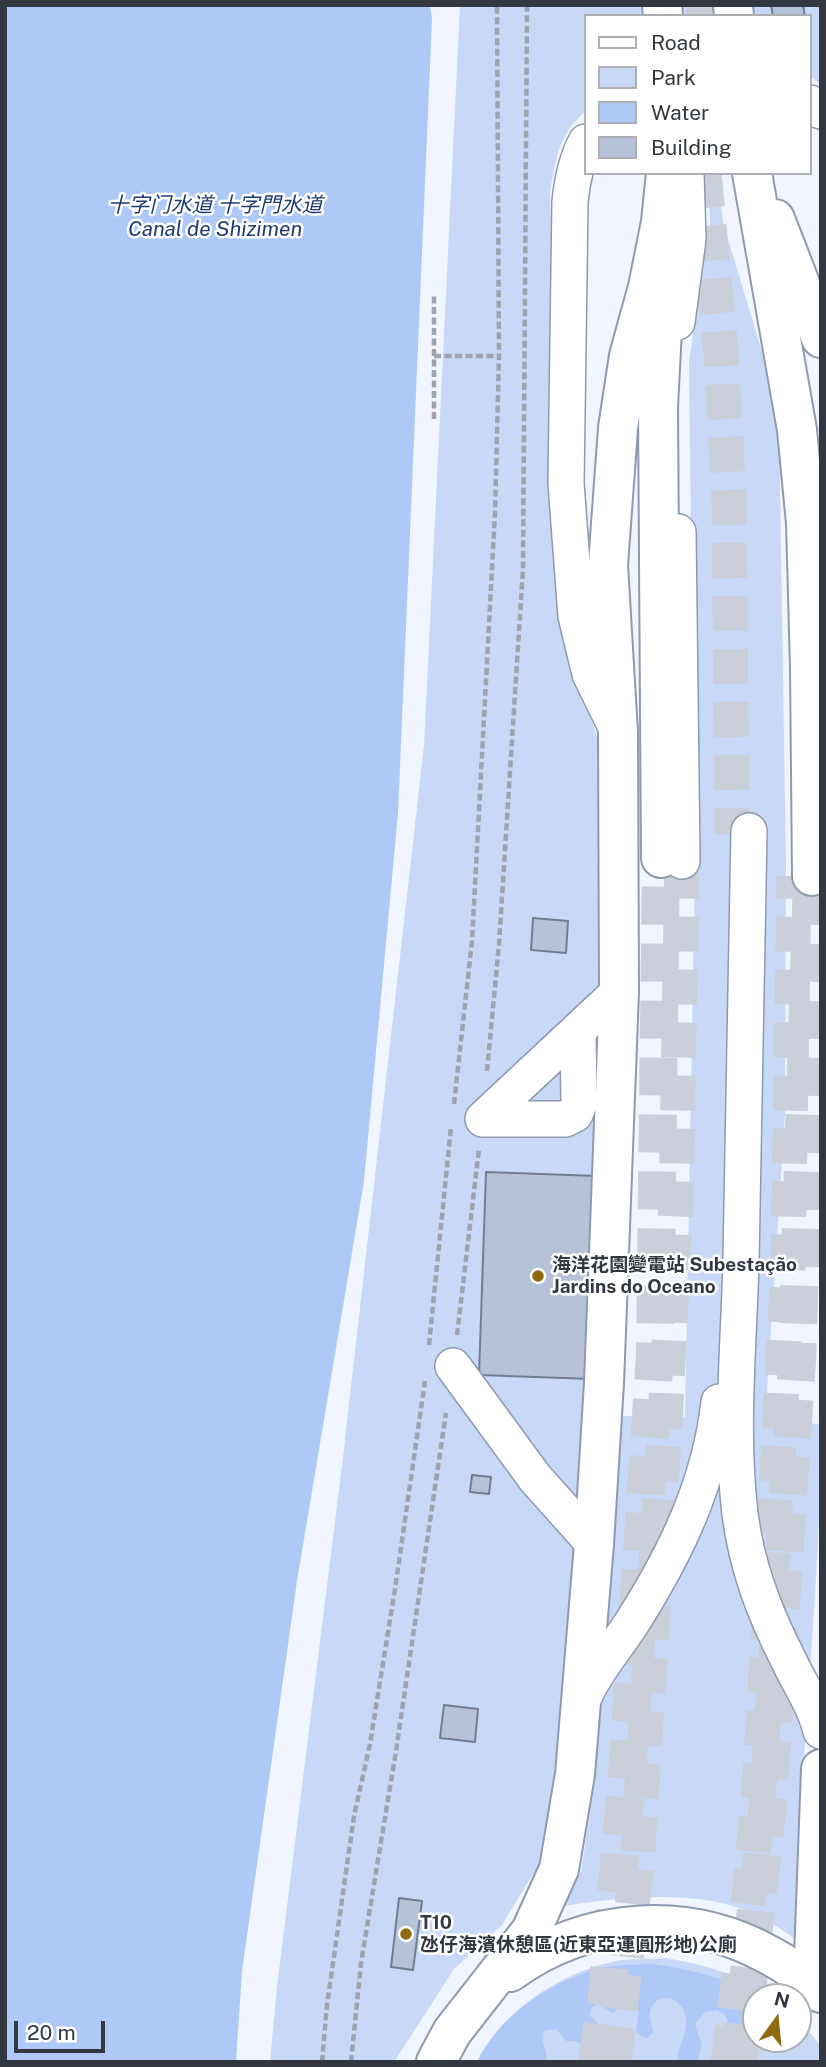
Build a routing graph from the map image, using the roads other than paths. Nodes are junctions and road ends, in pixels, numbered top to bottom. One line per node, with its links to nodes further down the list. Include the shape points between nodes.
1 (584, 146): 9 (lane, via 570,202 566,483 576,616 590,674)
2 (666, 175): 9 (main road, via 661,222 629,356 618,428 608,565)
3 (678, 175): 10 (main road, via 679,238 662,329 658,407)
4 (686, 175): 10 (lane, via 687,249 674,361)
5 (743, 175): 11 (lane, via 789,436)
6 (752, 175): 11 (main road, via 797,430 806,523 810,667)
7 (763, 175): 8 (main road, via 774,218)
8 (821, 338)
9 (618, 733): 12 (main road)
10 (671, 860)
11 (803, 876)
12 (619, 992): 13 (lane); 15 (main road)
13 (578, 1030): 13 (lane, via 579,1104 575,1114 565,1119 463,1114)
14 (436, 1363): 15 (lane)
15 (594, 1544): 16 (main road)
16 (581, 1704): 17 (lane, via 596,1672 630,1626 676,1546 700,1489 714,1438 724,1294 740,832 747,994 736,1390 740,1514 764,1611); 20 (main road, via 559,1869 531,1931)
17 (821, 1731)
18 (821, 1769): 19 (main road)
19 (817, 1989): 20 (main road, via 750,1944 676,1925 638,1924 564,1941 530,1958)
20 (472, 2006): 21 (main road)
21 (436, 2062)

